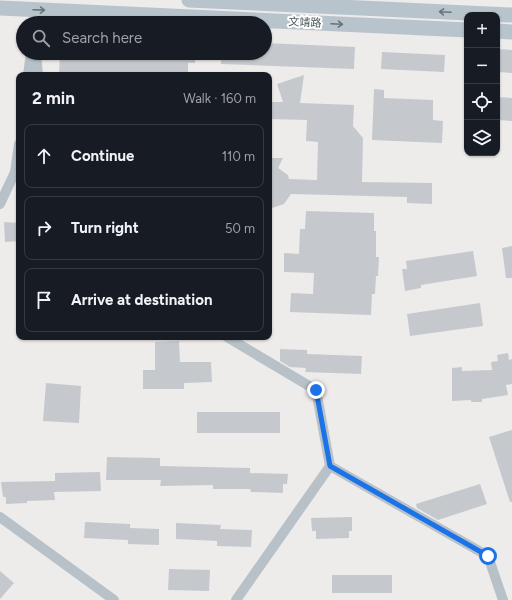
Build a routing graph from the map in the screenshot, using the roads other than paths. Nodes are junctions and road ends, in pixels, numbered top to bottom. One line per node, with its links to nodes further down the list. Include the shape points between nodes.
1 (189, 0): 3 (main road, 文靖路, one-way to 1)
2 (0, 8): 4 (main road, 文靖路, one-way to 4)
3 (512, 15)
4 (170, 16)
5 (272, 21): 6 (main road, 文靖路, one-way to 6)
6 (464, 30)
7 (500, 31): 8 (main road)
8 (512, 32)
9 (30, 60): 11 (street)
10 (37, 60): 12 (street)
11 (28, 72)
12 (38, 72)
13 (16, 165): 14 (street)
14 (0, 204)
15 (232, 340): 16 (street, via 316,390)
16 (330, 466): 19 (street); 20 (street, via 488,556)
17 (0, 517): 18 (street)
18 (114, 600)
19 (236, 600)
20 (504, 600)

